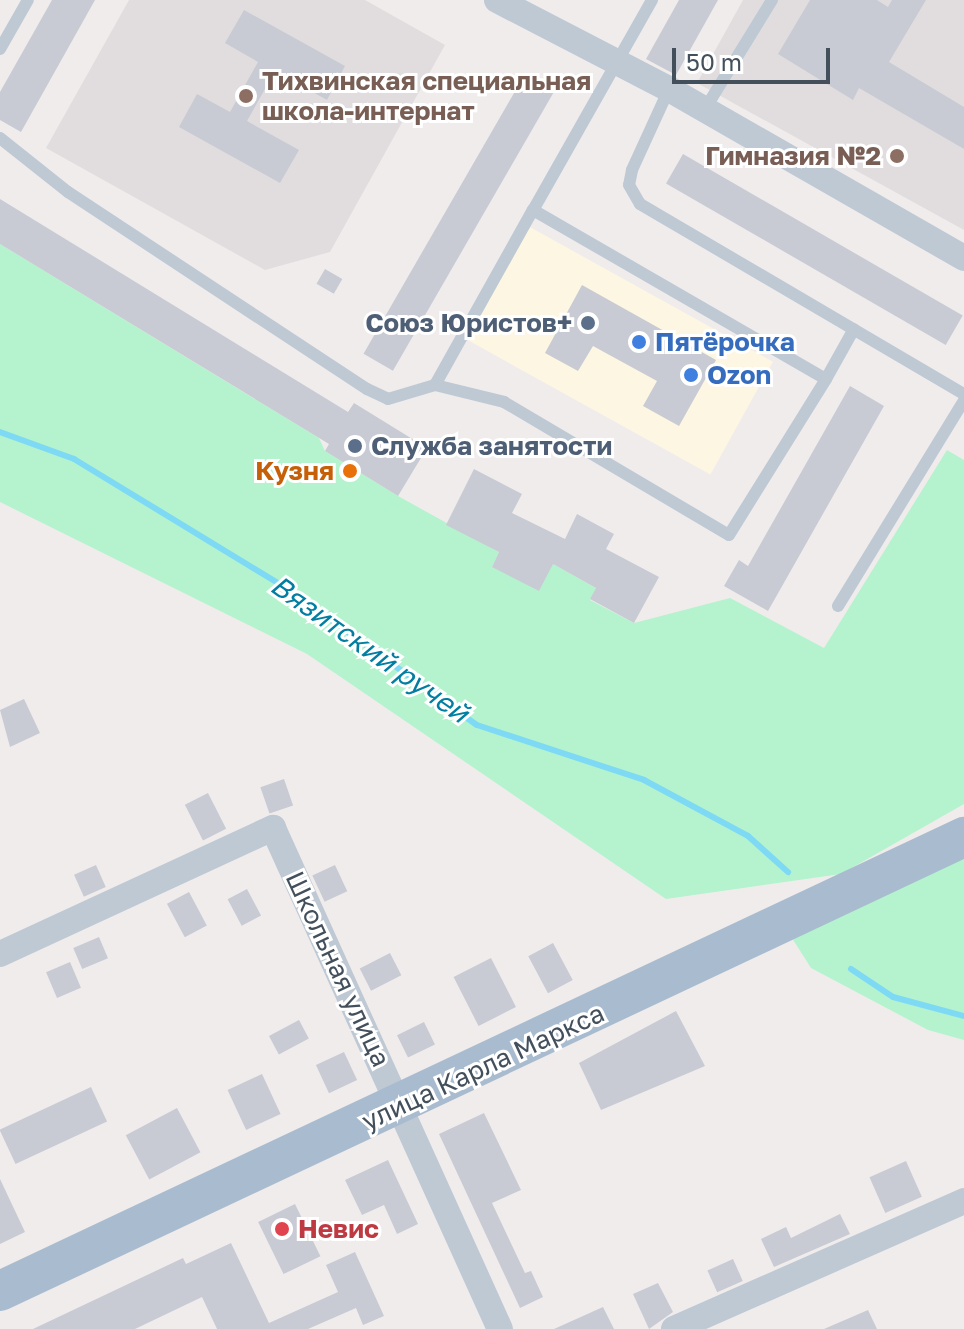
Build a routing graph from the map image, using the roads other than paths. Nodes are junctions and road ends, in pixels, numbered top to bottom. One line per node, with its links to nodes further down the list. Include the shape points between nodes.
1 (28, 0): 5 (lane)
2 (497, 0): 6 (street)
3 (652, 0): 6 (lane)
4 (772, 0): 8 (lane)
5 (0, 49)
6 (619, 62): 7 (street); 10 (lane)
7 (669, 89): 8 (street); 12 (lane, via 632,170 629,185 640,204)
8 (705, 109): 11 (street)
9 (0, 138): 14 (lane, via 68,192 367,389 388,399)
10 (533, 210): 13 (lane); 14 (lane)
11 (964, 258)
12 (854, 329): 13 (lane); 15 (lane)
13 (826, 379): 14 (lane, via 729,535 504,402)
14 (435, 385)
15 (964, 394)
16 (964, 400): 17 (lane)
17 (838, 606)
18 (964, 837): 20 (main road, улица Карла Маркса)
19 (0, 954): 20 (street, Школьная улица, via 273,828)
20 (403, 1105): 22 (main road, улица Карла Маркса); 23 (street, Школьная улица)
21 (964, 1201): 24 (street)
22 (0, 1291)
23 (500, 1329)
24 (674, 1329)

